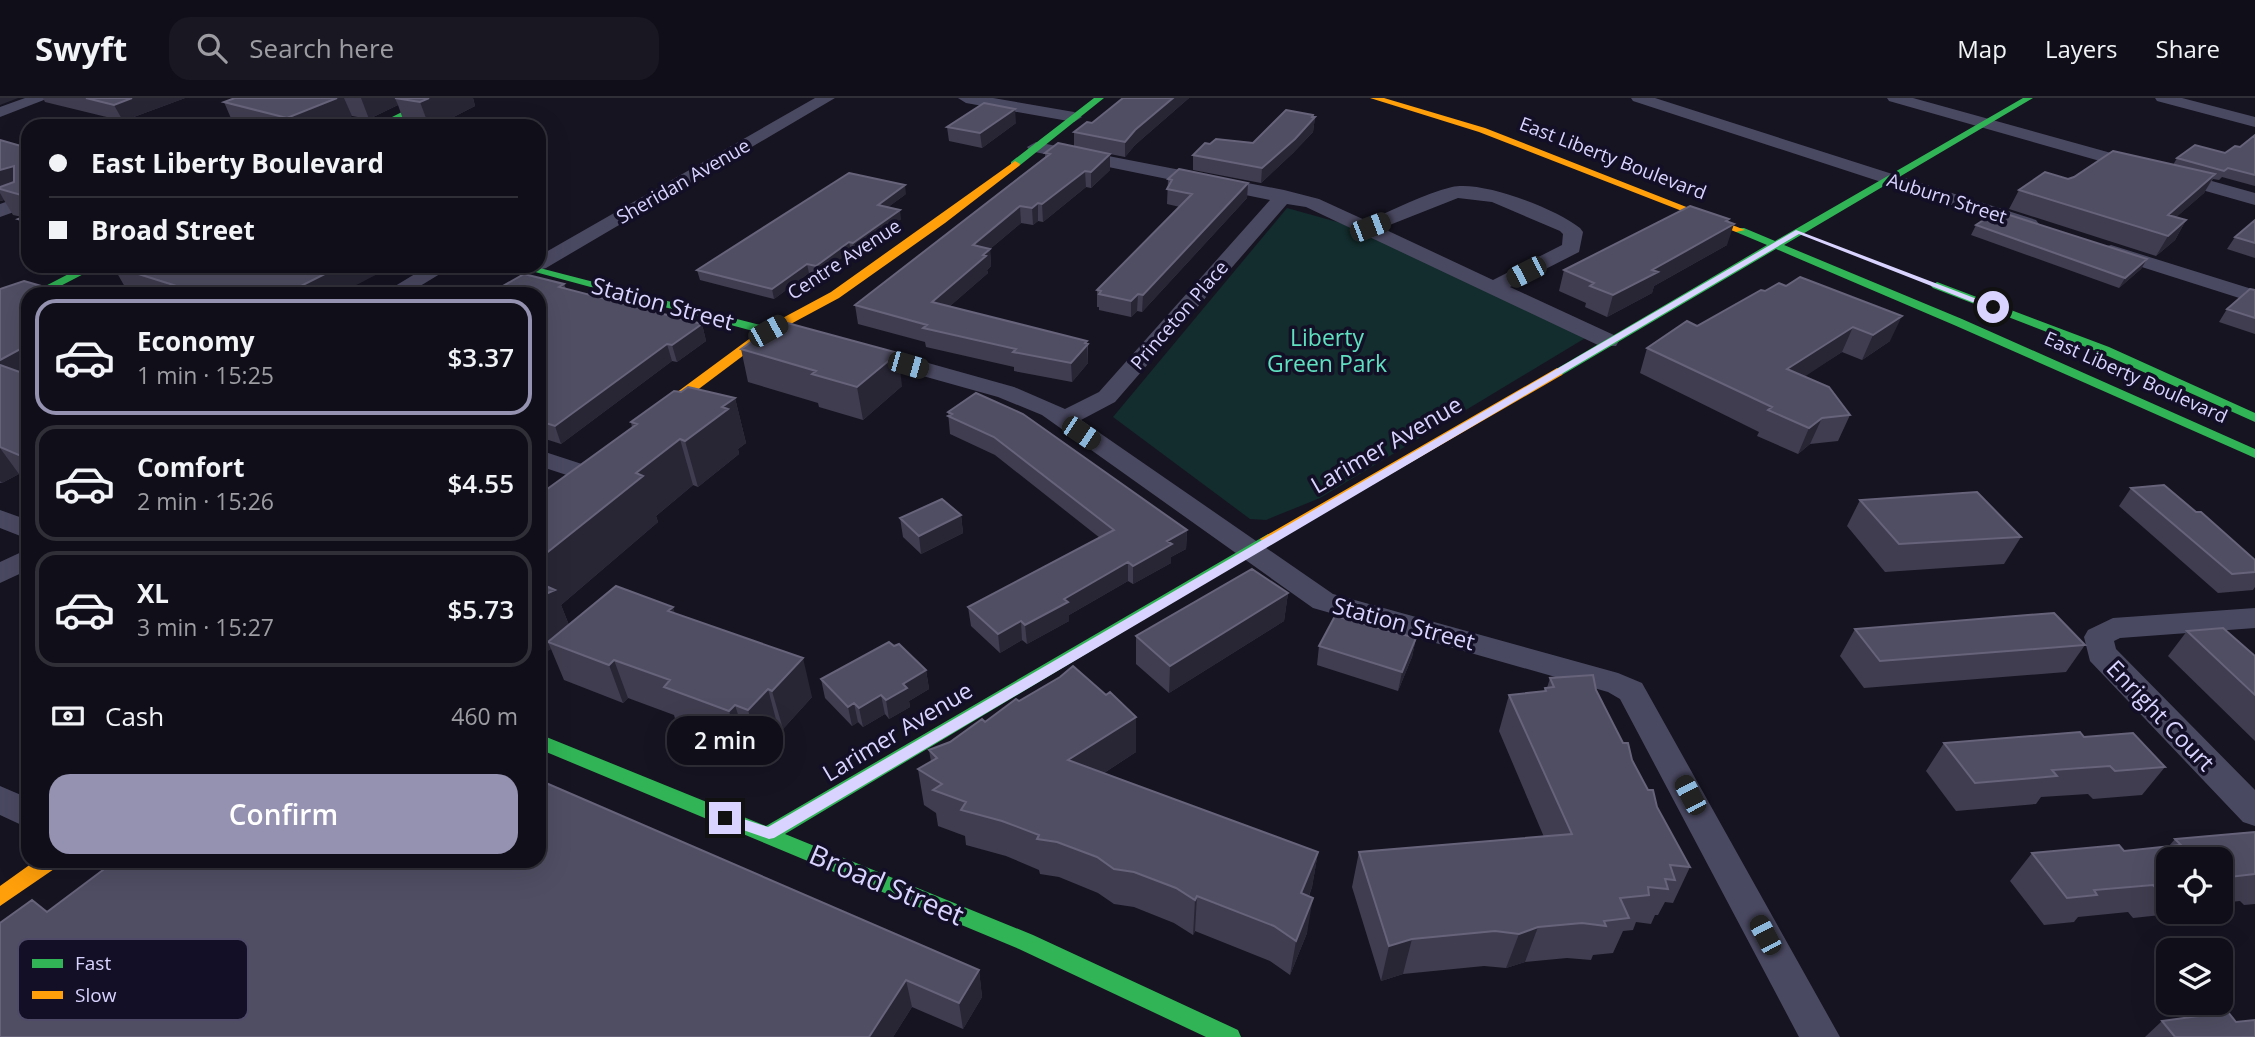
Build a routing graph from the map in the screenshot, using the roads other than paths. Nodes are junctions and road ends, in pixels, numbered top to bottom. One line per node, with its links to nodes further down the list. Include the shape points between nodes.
1 (41, 98): 11 (street)
2 (437, 98): 13 (main road)
3 (827, 98): 29 (street, Sheridan Avenue)
4 (966, 98): 12 (street)
5 (1100, 98): 12 (main road, Centre Avenue)
6 (1374, 98): 27 (main road, East Liberty Boulevard, via 1493,134)
7 (1639, 98): 17 (street, Auburn Street)
8 (1895, 98): 15 (street)
9 (2029, 98): 15 (main road, Larimer Avenue)
10 (2163, 98): 14 (street)
11 (0, 111)
12 (1074, 117): 16 (main road, Centre Avenue)
13 (394, 119)
14 (2255, 122)
15 (1984, 123): 17 (main road, Larimer Avenue); 19 (street)
16 (1036, 147): 18 (street); 38 (main road, Centre Avenue, via 835,295)
17 (1889, 179): 24 (street, Auburn Street); 25 (main road, Larimer Avenue)
18 (1284, 196): 23 (street); 41 (street, Princeton Place, via 1107,397)
19 (2255, 200)
20 (21, 203): 21 (street)
21 (0, 211)
22 (1777, 223): 25 (main road)
23 (1370, 227): 36 (street); 36 (street, via 1455,192 1471,191 1487,193 1573,232 1572,248)
24 (2048, 230)
25 (1798, 231): 26 (main road); 27 (main road, Larimer Avenue)
26 (1816, 238)
27 (1776, 243): 39 (main road, Larimer Avenue); 43 (main road, East Liberty Boulevard)
28 (2087, 243): 37 (street)
29 (546, 257)
30 (546, 270): 38 (main road, Station Street)
31 (78, 273): 34 (main road)
32 (430, 273): 35 (street)
33 (1916, 278): 40 (main road, East Liberty Boulevard, via 2105,350)
34 (48, 287)
35 (405, 287)
36 (1495, 287): 39 (street)
37 (2255, 297)
38 (768, 331): 41 (street, Station Street, via 824,341 1006,392); 42 (main road, Centre Avenue)
39 (1608, 341): 48 (main road, Larimer Avenue)
40 (2255, 418)
41 (1063, 420): 48 (street, Station Street)
42 (642, 425)
43 (2255, 454)
44 (546, 461): 45 (street)
45 (576, 473)
46 (0, 518): 47 (street)
47 (21, 527)
48 (1249, 550): 56 (main road, Larimer Avenue); 60 (street, Station Street, via 1323,601 1630,691)
49 (21, 562): 50 (street)
50 (0, 574)
51 (2255, 618): 55 (street, Enright Court, via 2113,628 2099,637 2101,653)
52 (546, 744): 56 (main road, Broad Street)
53 (0, 799): 54 (street)
54 (21, 810)
55 (2255, 812)
56 (769, 834): 59 (main road, Broad Street, via 1026,942)
57 (40, 868): 58 (main road)
58 (0, 897)
59 (1230, 1037)
60 (1819, 1037)

